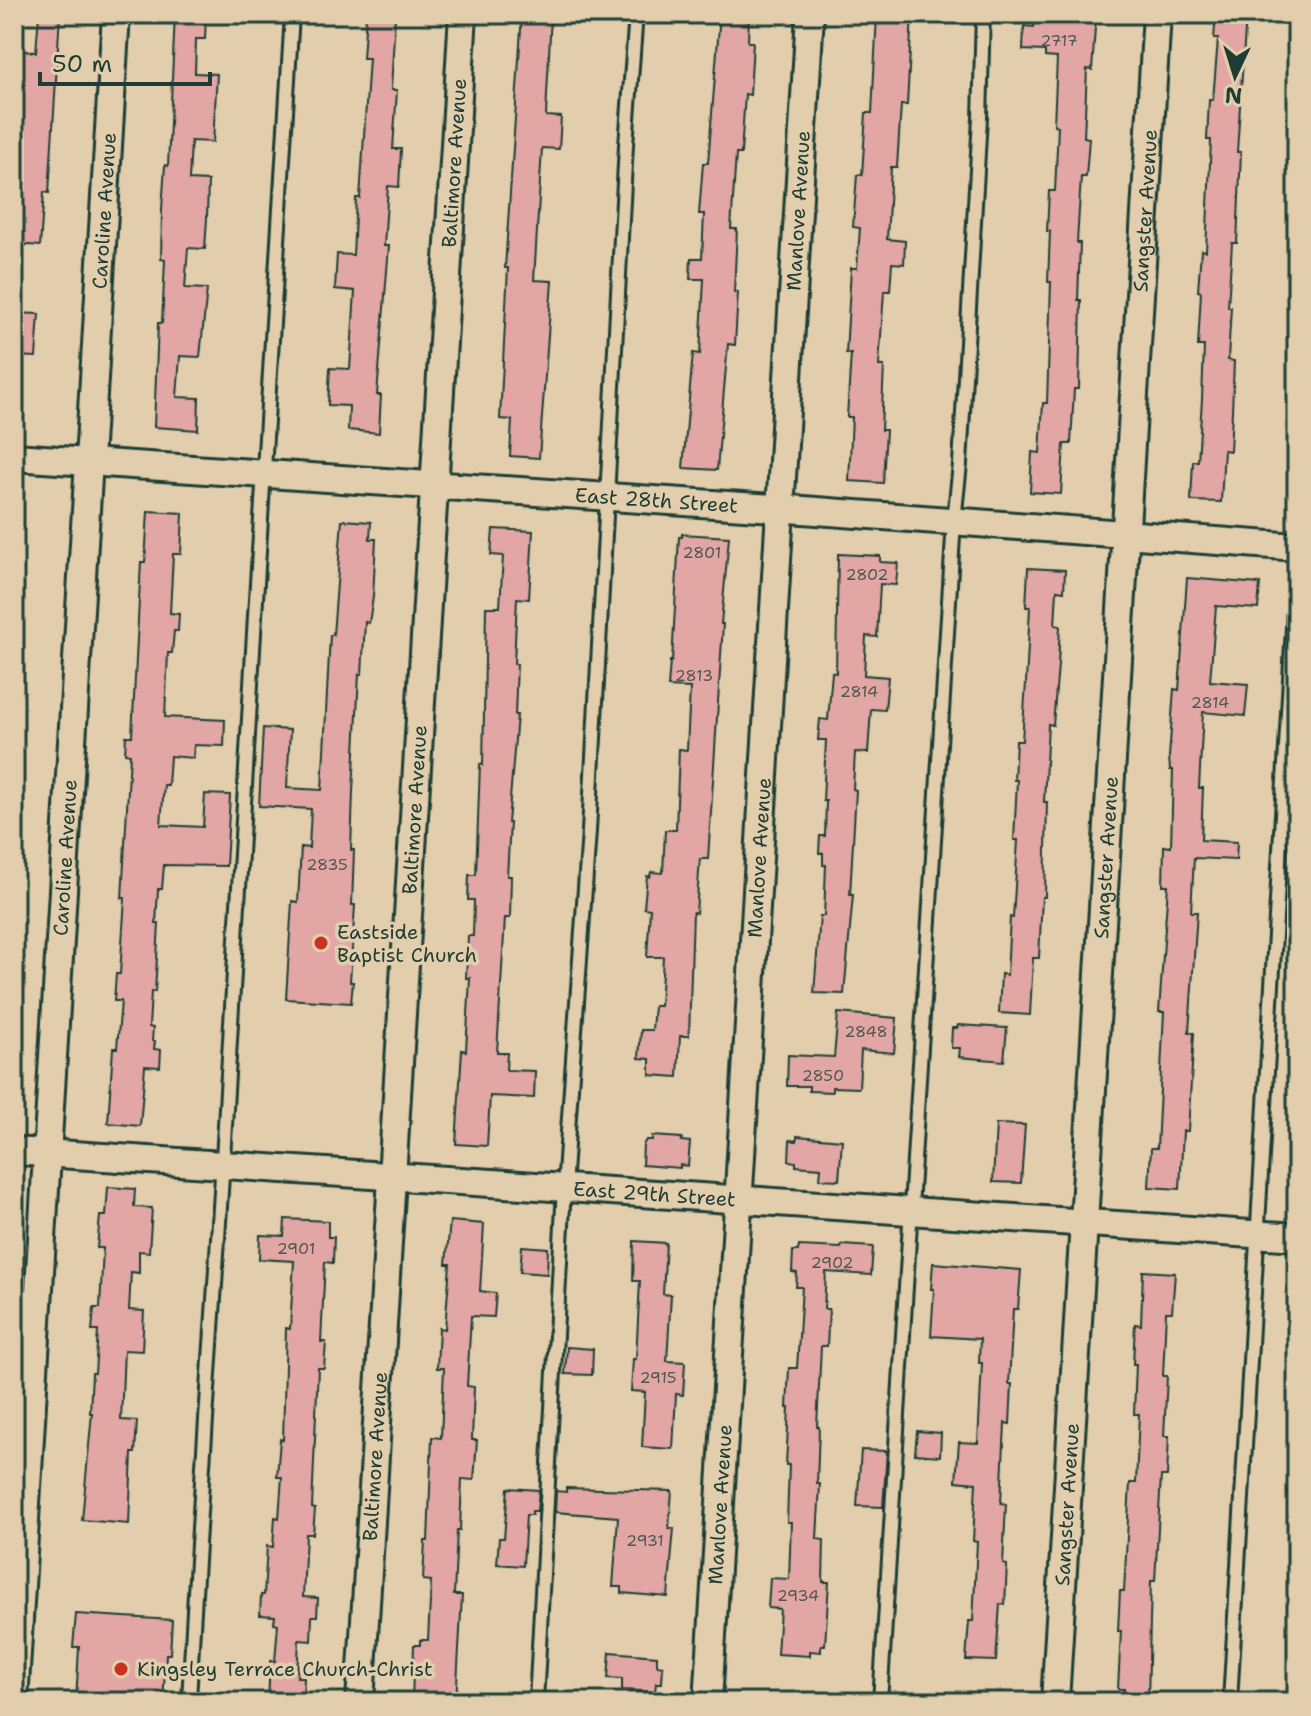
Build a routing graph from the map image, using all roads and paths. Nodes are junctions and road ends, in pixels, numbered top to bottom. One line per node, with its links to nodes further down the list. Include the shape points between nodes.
1 (116, 14): 9 (street, Caroline Avenue)
2 (292, 14): 10 (lane)
3 (463, 14): 11 (street, Baltimore Avenue)
4 (636, 14): 12 (lane)
5 (810, 14): 13 (street, Manlove Avenue)
6 (983, 14): 14 (lane)
7 (1157, 14): 15 (street, Sangster Avenue)
8 (14, 457): 9 (street, East 28th Street)
9 (90, 462): 10 (street, East 28th Street); 19 (street, Caroline Avenue)
10 (262, 473): 11 (street, East 28th Street); 20 (lane)
11 (435, 484): 12 (street, East 28th Street); 21 (street, Baltimore Avenue)
12 (607, 496): 13 (street, East 28th Street); 22 (lane)
13 (781, 508): 14 (street, East 28th Street); 23 (street, Manlove Avenue)
14 (954, 521): 15 (street, East 28th Street); 24 (lane)
15 (1127, 535): 16 (street, East 28th Street); 25 (street, Sangster Avenue)
16 (1297, 547)
17 (1297, 559): 26 (lane)
18 (14, 1151): 19 (street, East 29th Street)
19 (48, 1153): 20 (street, East 29th Street); 28 (street, Caroline Avenue)
20 (223, 1164): 21 (street, East 29th Street); 29 (lane)
21 (394, 1176): 22 (street, East 29th Street); 30 (street, Baltimore Avenue)
22 (564, 1188): 23 (street, East 29th Street); 31 (lane)
23 (739, 1200): 24 (street, East 29th Street); 32 (street, Manlove Avenue)
24 (913, 1211): 25 (street, East 29th Street); 33 (lane)
25 (1085, 1222): 26 (street, East 29th Street); 34 (street, Sangster Avenue)
26 (1258, 1234): 27 (street, East 29th Street); 35 (lane)
27 (1297, 1237)
28 (14, 1702)
29 (189, 1702)
30 (360, 1702)
31 (536, 1702)
32 (708, 1702)
33 (880, 1702)
34 (1055, 1702)
35 (1230, 1702)

